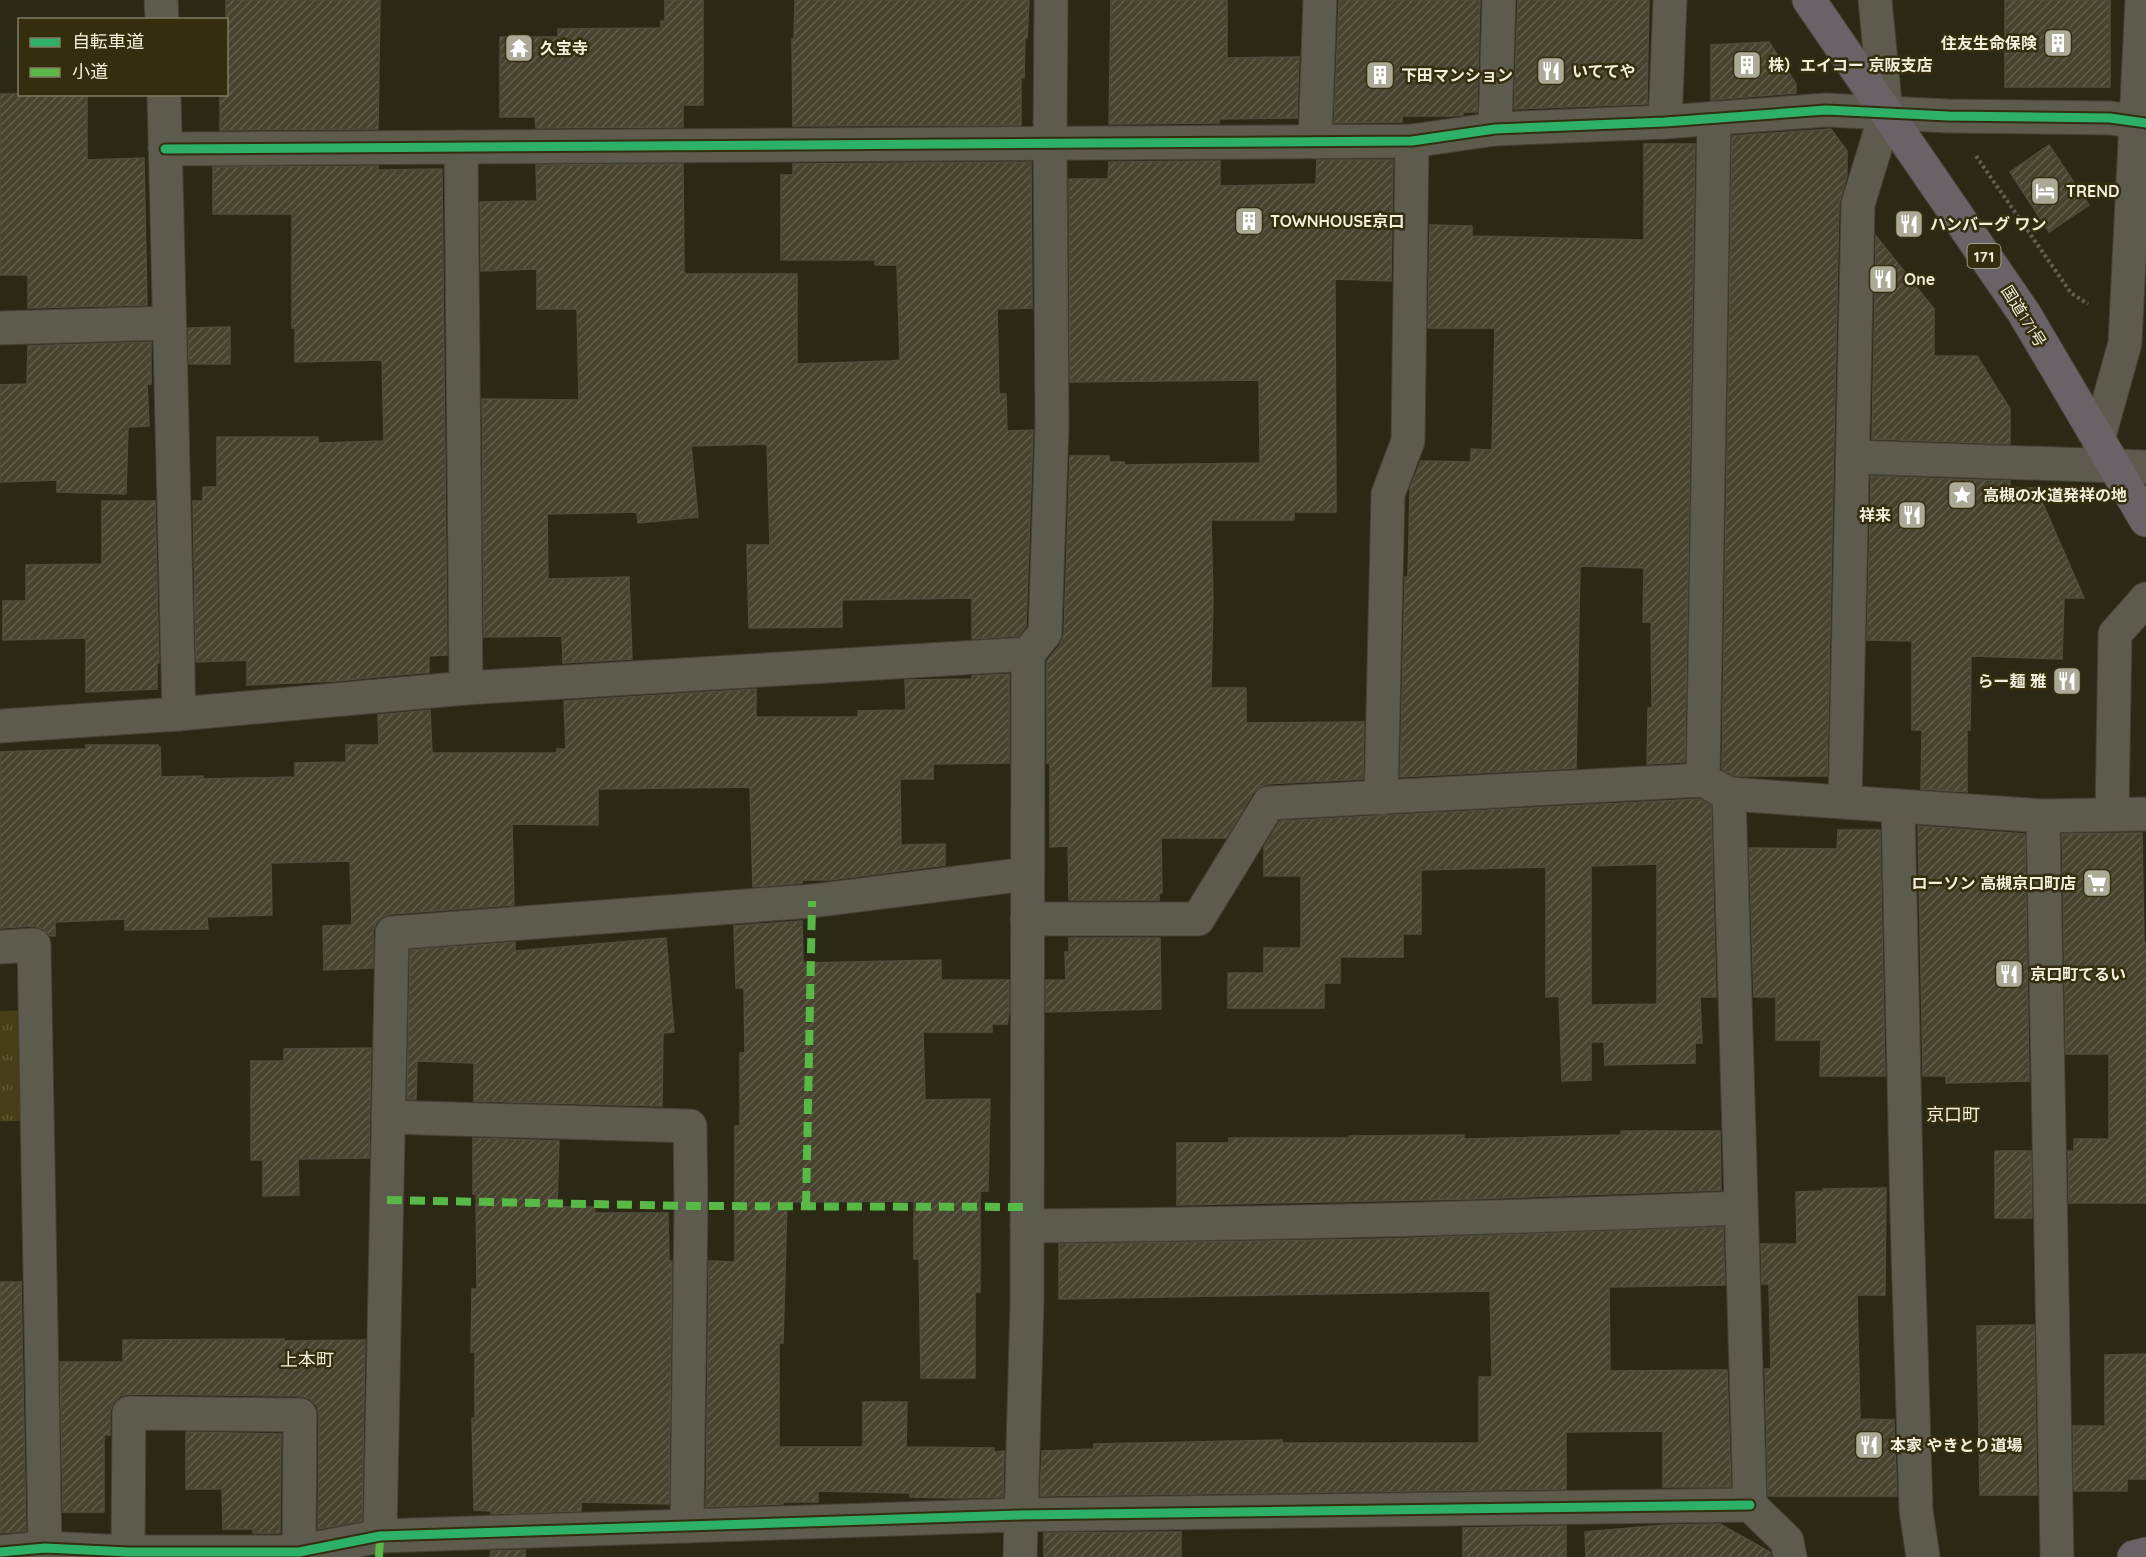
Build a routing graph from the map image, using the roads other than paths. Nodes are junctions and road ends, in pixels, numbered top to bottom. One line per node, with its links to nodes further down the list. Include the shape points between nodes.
1 (161, 0): 9 (street)
2 (1052, 0): 18 (street)
3 (1320, 0): 17 (street)
4 (1499, 0): 15 (street)
5 (1670, 0): 13 (street)
6 (1809, 0): 11 (highway, 国道171号 / 171)
7 (1875, 0): 11 (street)
8 (2142, 0): 14 (street)
9 (162, 18)
10 (164, 96): 20 (street)
11 (1886, 113): 12 (street, via 1826,110); 14 (street); 23 (street, via 1858,204); 24 (highway, 国道171号 / 171)
12 (1714, 118): 13 (street); 31 (street)
13 (1665, 122): 15 (street)
14 (2141, 122): 24 (street)
15 (1495, 129): 16 (street)
16 (1412, 141): 17 (street); 32 (street, via 1408,441 1388,494)
17 (1315, 142): 18 (street)
18 (1050, 144): 19 (street); 27 (street, via 1052,426 1045,633)
19 (461, 147): 20 (street); 28 (street)
20 (165, 149): 21 (street)
21 (169, 323): 22 (street); 29 (street)
22 (0, 328)
23 (1854, 458): 24 (street); 33 (street)
24 (2120, 458): 25 (highway, 国道171号 / 171)
25 (2146, 520)
26 (2146, 600): 35 (street, via 2115,634)
27 (1028, 654): 28 (street); 38 (street)
28 (465, 688): 29 (street)
29 (179, 714): 30 (street)
30 (0, 726)
31 (1716, 787): 32 (street); 33 (street); 42 (street)
32 (1381, 798): 39 (street, via 1269,803 1198,919)
33 (1845, 802): 34 (street)
34 (1898, 806): 37 (street); 55 (street, via 1916,1510)
35 (2112, 814): 36 (street); 37 (street)
36 (2146, 814)
37 (2043, 816): 56 (street)
38 (1027, 874): 39 (street); 41 (street, via 812,901 392,933)
39 (1027, 919): 43 (street)
40 (0, 947): 48 (street, via 34,945)
41 (388, 1117): 46 (street, via 690,1126); 47 (street)
42 (1740, 1208): 43 (street, via 1235,1225); 44 (street)
43 (1027, 1226): 45 (street)
44 (1750, 1505): 45 (street); 54 (street, via 1787,1541)
45 (1020, 1515): 46 (street); 53 (street)
46 (687, 1526): 47 (street)
47 (380, 1536): 51 (street)
48 (45, 1548): 49 (street); 50 (street)
49 (0, 1552)
50 (128, 1552): 51 (street); 51 (street, via 129,1413 300,1415)
51 (299, 1552)
52 (2146, 1554): 57 (highway)
53 (1020, 1557)
54 (1790, 1557)
55 (1923, 1557)
56 (2057, 1557)
57 (2134, 1557)

